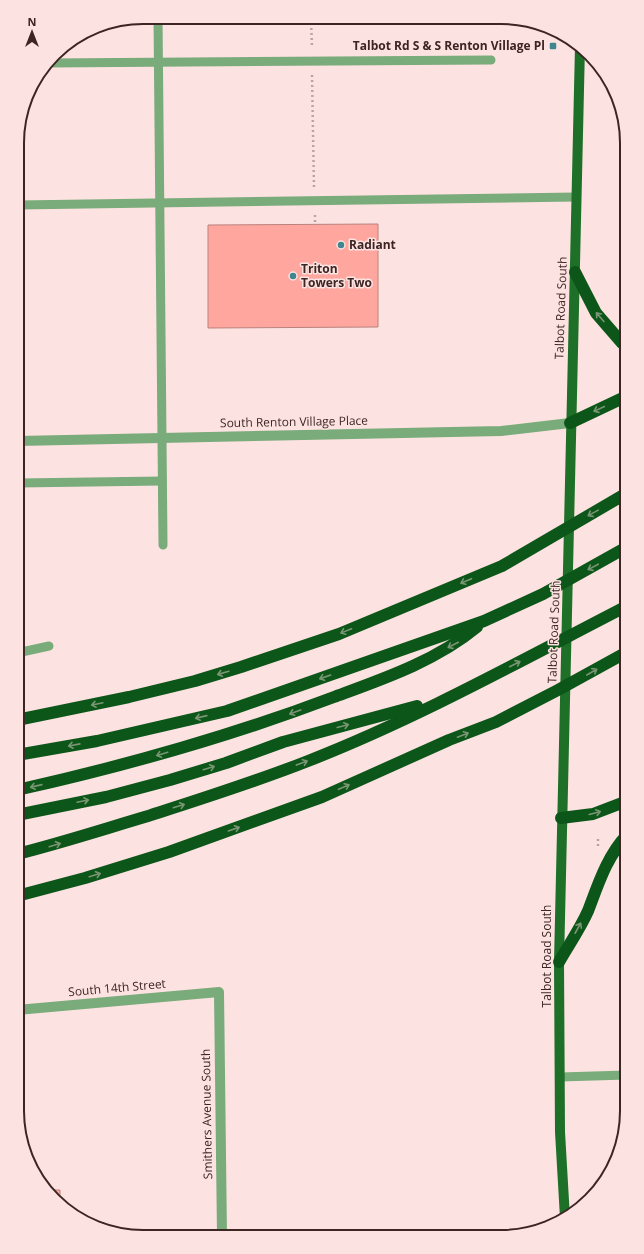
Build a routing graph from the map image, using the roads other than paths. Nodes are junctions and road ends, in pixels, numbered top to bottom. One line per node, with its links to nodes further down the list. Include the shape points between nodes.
1 (158, 24): 5 (lane)
2 (580, 55): 6 (main road, Talbot Road South)
3 (491, 60): 5 (lane)
4 (56, 63): 5 (lane)
5 (158, 63): 7 (lane)
6 (576, 197): 7 (lane); 9 (main road, Talbot Road South)
7 (159, 204): 8 (lane); 13 (lane)
8 (24, 205)
9 (575, 272): 10 (highway, one-way to 9, via 596,313); 12 (main road, Talbot Road South)
10 (620, 341)
11 (620, 399): 12 (highway, one-way to 12)
12 (570, 423): 13 (street, South Renton Village Place, via 501,431); 31 (main road, Talbot Road South, via 570,546)
13 (161, 438): 14 (street, South Renton Village Place); 15 (lane)
14 (24, 441)
15 (162, 481): 16 (lane); 18 (lane)
16 (24, 483)
17 (620, 497): 26 (highway, one-way to 26, via 502,566 339,634 241,667 129,697)
18 (163, 545)
19 (620, 551): 21 (highway, one-way to 21, via 550,590)
20 (620, 610): 25 (highway, one-way to 20)
21 (484, 621): 27 (highway, one-way to 27, via 226,711); 28 (highway, one-way to 28, via 460,642 414,665 294,713 127,764)
22 (48, 646): 23 (lane)
23 (24, 652)
24 (620, 656): 34 (highway, one-way to 24, via 169,852 282,812 496,722)
25 (445, 699): 30 (highway, one-way to 25, via 170,780 283,742); 33 (highway, one-way to 25, via 252,782 354,742)
26 (24, 719)
27 (24, 754)
28 (24, 788)
29 (620, 804): 31 (highway, one-way to 29, via 593,814)
30 (24, 814)
31 (561, 818): 35 (main road, Talbot Road South)
32 (620, 842): 35 (highway, one-way to 32, via 587,912 595,889)
33 (24, 852)
34 (24, 894)
35 (559, 962): 39 (main road, Talbot Road South)
36 (219, 992): 37 (street, South 14th Street); 41 (street, Smithers Avenue South)
37 (24, 1009)
38 (620, 1075): 39 (lane)
39 (560, 1077): 40 (main road, Talbot Road South)
40 (565, 1211)
41 (222, 1230)

